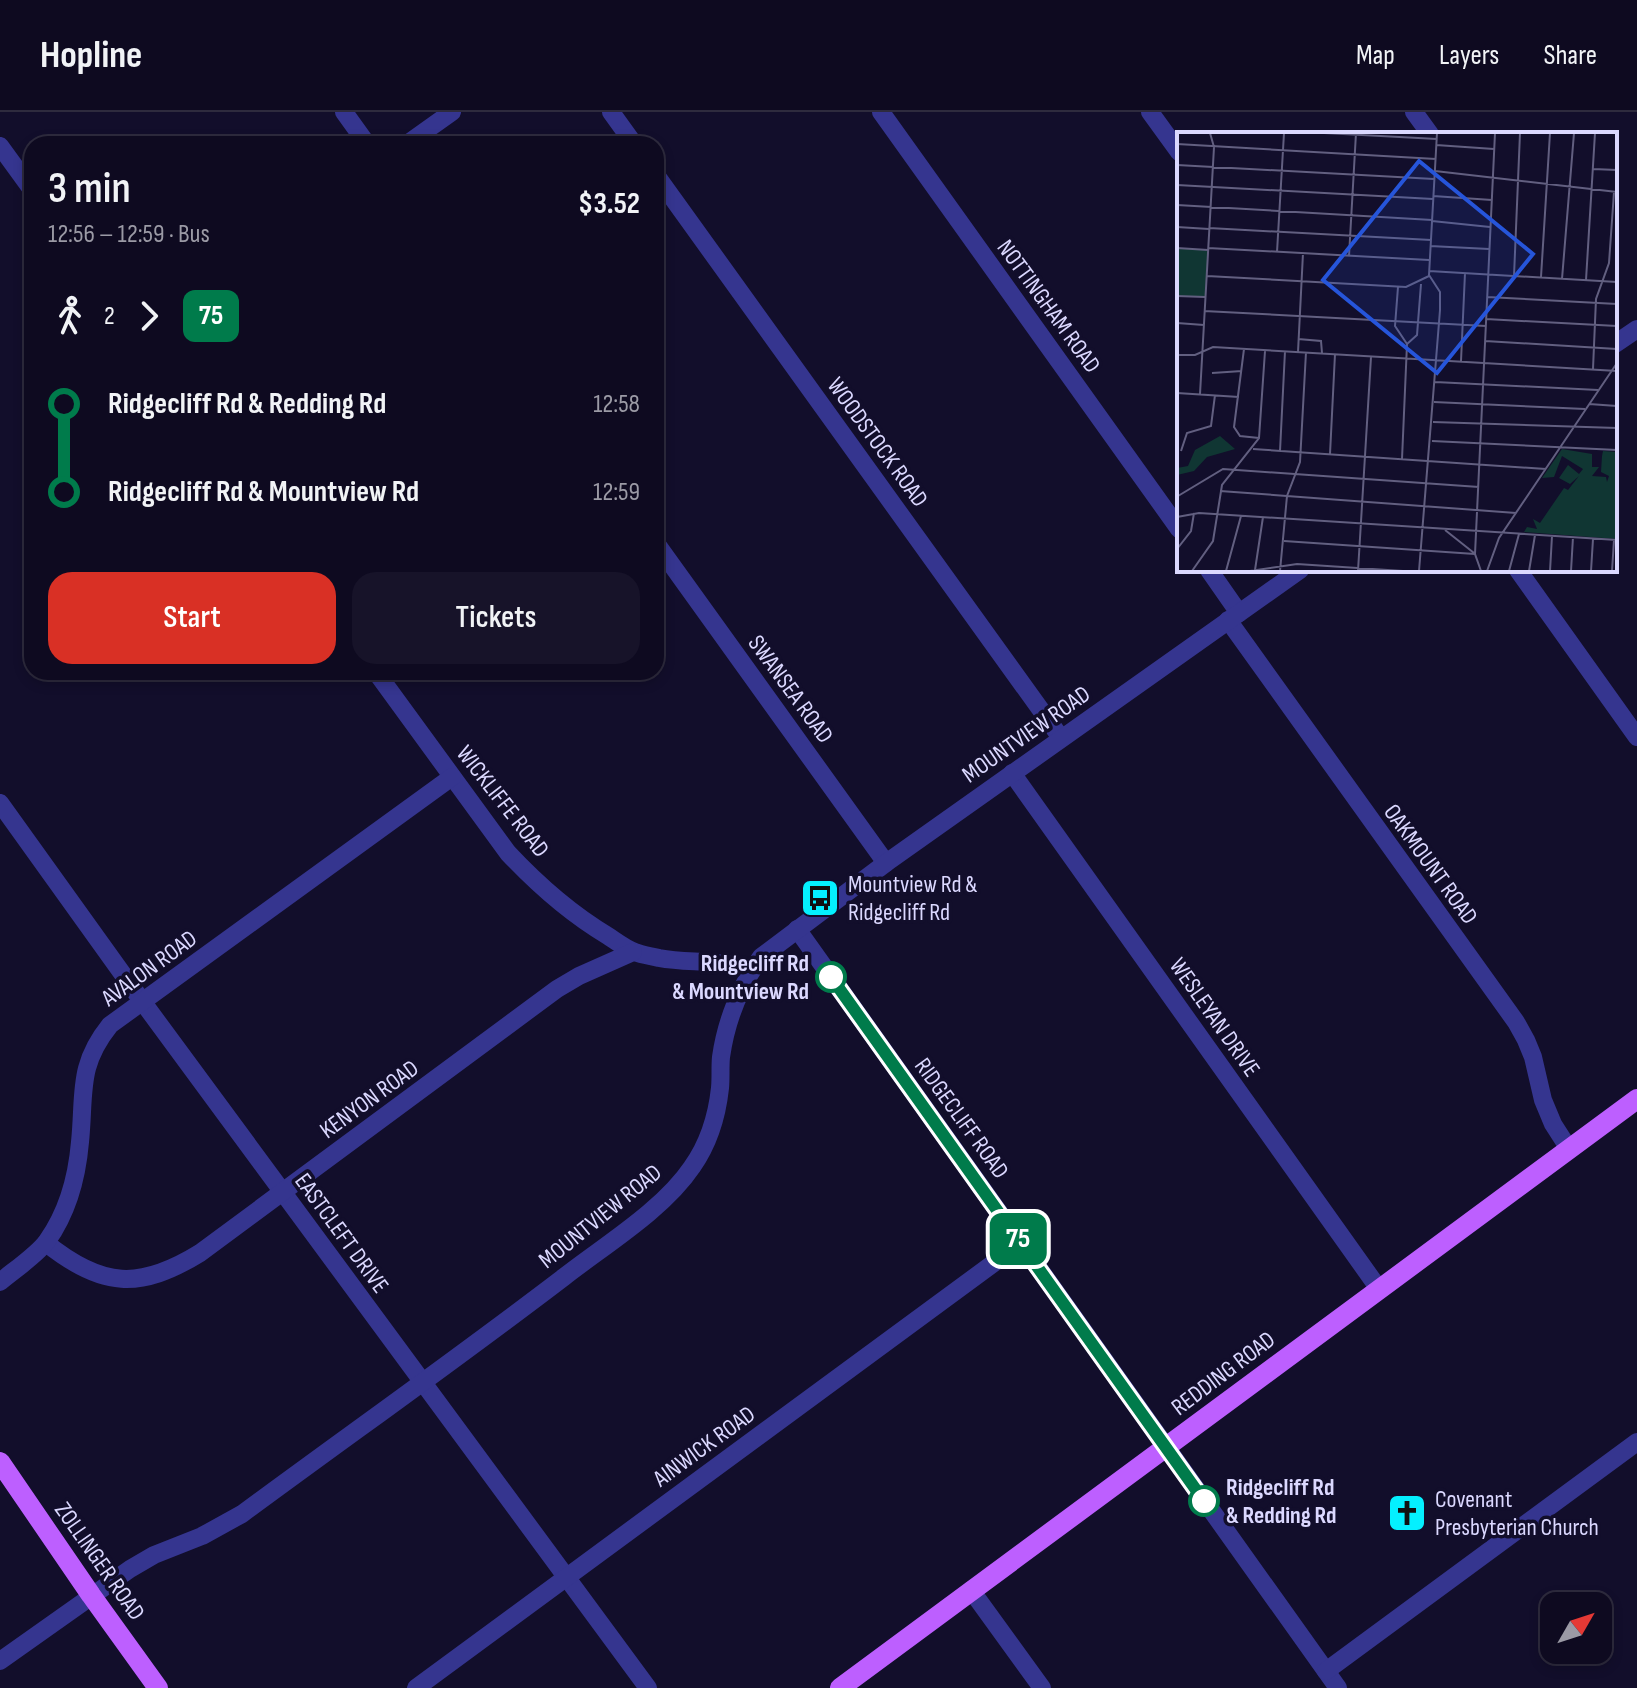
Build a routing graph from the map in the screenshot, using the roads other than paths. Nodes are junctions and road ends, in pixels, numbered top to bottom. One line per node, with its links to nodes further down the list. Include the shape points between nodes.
1 (344, 112): 8 (street)
2 (452, 112): 9 (street)
3 (611, 112): 10 (street)
4 (881, 112): 17 (street, NOTTINGHAM ROAD)
5 (1150, 112): 12 (street)
6 (1414, 112): 7 (street)
7 (1429, 132)
8 (361, 136)
9 (418, 136)
10 (628, 136)
11 (0, 146): 13 (street)
12 (1177, 149)
13 (24, 179)
14 (664, 186): 25 (street, WOODSTOCK ROAD)
15 (1637, 329): 16 (street)
16 (1617, 343)
17 (1177, 526)
18 (664, 554): 29 (street, SWANSEA ROAD)
19 (1210, 572): 22 (street)
20 (1297, 572): 22 (street, MOUNTVIEW ROAD)
21 (1519, 572): 24 (street)
22 (1234, 617): 25 (street, MOUNTVIEW ROAD); 35 (street, OAKMOUNT ROAD, via 1516,1022 1533,1057 1548,1112)
23 (382, 680): 27 (street, WICKLIFFE ROAD)
24 (1637, 737)
25 (1061, 738): 26 (street, MOUNTVIEW ROAD)
26 (1012, 773): 29 (street, MOUNTVIEW ROAD); 40 (street, WESLEYAN DRIVE)
27 (452, 777): 31 (street, WICKLIFFE ROAD, via 529,875); 33 (street, AVALON ROAD)
28 (0, 803): 33 (street, EASTCLEFT DRIVE)
29 (886, 863): 30 (street, MOUNTVIEW ROAD)
30 (797, 929): 32 (street, MOUNTVIEW ROAD); 38 (street, RIDGECLIFF ROAD)
31 (633, 952): 32 (street, WICKLIFFE ROAD, via 721,962); 36 (street, KENYON ROAD, via 557,989)
32 (751, 971): 41 (street, MOUNTVIEW ROAD, via 727,1032 714,1123 678,1186)
33 (142, 1001): 36 (street, EASTCLEFT DRIVE); 37 (street, AVALON ROAD, via 110,1025 90,1055 75,1179)
34 (1637, 1099): 35 (main road, REDDING ROAD)
35 (1569, 1149): 40 (main road, REDDING ROAD)
36 (282, 1192): 37 (street, KENYON ROAD, via 181,1265 139,1279 88,1271); 41 (street, EASTCLEFT DRIVE)
37 (46, 1243): 39 (street, AVALON ROAD)
38 (1021, 1243): 43 (street, RIDGECLIFF ROAD); 45 (street, AINWICK ROAD)
39 (0, 1282)
40 (1379, 1289): 43 (main road, REDDING ROAD)
41 (421, 1382): 45 (street, EASTCLEFT DRIVE); 47 (street, MOUNTVIEW ROAD, via 242,1514 154,1555)
42 (1637, 1442): 49 (street)
43 (1166, 1447): 46 (main road, REDDING ROAD); 49 (street, RIDGECLIFF ROAD)
44 (0, 1462): 47 (main road, ZOLLINGER ROAD)
45 (566, 1577): 51 (street, AINWICK ROAD); 52 (street, EASTCLEFT DRIVE)
46 (971, 1590): 53 (main road, REDDING ROAD); 54 (street)
47 (91, 1595): 48 (street, MOUNTVIEW ROAD); 50 (main road, ZOLLINGER ROAD)
48 (0, 1661)
49 (1326, 1671): 55 (street, RIDGECLIFF ROAD)
50 (158, 1688)
51 (416, 1688)
52 (648, 1688)
53 (840, 1688)
54 (1042, 1688)
55 (1338, 1688)

